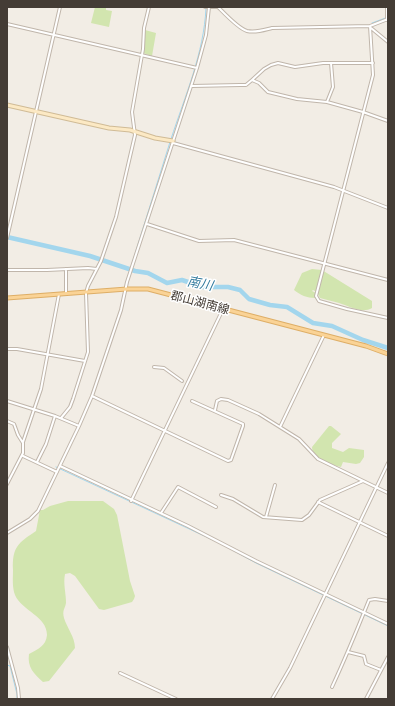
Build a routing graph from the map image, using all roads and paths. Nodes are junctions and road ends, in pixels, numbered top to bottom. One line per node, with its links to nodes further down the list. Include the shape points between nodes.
1 (60, 7): 9 (street)
2 (148, 7): 11 (street)
3 (207, 7): 4 (street); 14 (street, via 206,35)
4 (218, 7): 8 (street, via 241,28 248,31 272,28)
5 (387, 7): 6 (street)
6 (388, 20): 8 (street)
7 (7, 24): 9 (street)
8 (370, 27): 10 (street); 13 (street)
9 (54, 35): 11 (street); 19 (street)
10 (388, 42)
11 (142, 55): 14 (street); 22 (street, via 132,112)
12 (331, 63): 13 (street); 15 (street, via 295,67 278,63 264,69); 17 (street, via 333,87)
13 (373, 63): 20 (street, via 373,75)
14 (196, 68): 16 (street)
15 (252, 80): 16 (street, via 244,85); 17 (street, via 268,92 297,100)
16 (191, 86): 23 (street)
17 (327, 102): 20 (street)
18 (7, 105): 19 (street)
19 (36, 112): 22 (street); 27 (street)
20 (363, 112): 21 (street); 24 (street)
21 (388, 121)
22 (134, 132): 23 (street); 31 (street, via 116,217)
23 (173, 142): 24 (street); 26 (street)
24 (342, 190): 25 (street); 29 (street)
25 (388, 208)
26 (147, 224): 29 (street, via 202,242 234,240); 34 (street)
27 (8, 235): 28 (street)
28 (7, 238)
29 (324, 264): 33 (street); 40 (street, via 316,296 318,301)
30 (66, 269): 31 (street); 32 (street); 36 (street)
31 (98, 269): 35 (street)
32 (7, 270)
33 (388, 280)
34 (126, 289): 35 (main road, 郡山湖南線); 39 (main road, 郡山湖南線, via 148,289); 48 (street)
35 (87, 292): 36 (main road, 郡山湖南線); 45 (street, via 88,352)
36 (66, 293): 37 (main road, 郡山湖南線)
37 (59, 294): 38 (main road, 郡山湖南線); 43 (street)
38 (8, 299)
39 (223, 309): 41 (main road, 郡山湖南線); 58 (street)
40 (388, 318)
41 (324, 335): 44 (main road, 郡山湖南線); 57 (street)
42 (7, 349): 43 (street)
43 (48, 354): 45 (street); 51 (street)
44 (388, 354)
45 (85, 361): 54 (street, via 70,407)
46 (154, 367): 47 (street, via 164,368)
47 (182, 381)
48 (92, 396): 56 (street); 58 (street)
49 (192, 401): 52 (street)
50 (7, 402): 51 (street)
51 (34, 409): 53 (street); 59 (street)
52 (214, 410): 57 (street, via 218,399 228,400 259,414); 58 (street, via 243,425 231,460 228,461)
53 (56, 416): 54 (street); 61 (street)
54 (61, 418): 56 (street)
55 (7, 421): 59 (street, via 13,423)
56 (79, 426): 63 (street)
57 (280, 428): 65 (street, via 299,439 318,459)
58 (165, 431): 71 (street)
59 (23, 442): 60 (street)
60 (23, 456): 61 (street); 66 (street)
61 (37, 462): 64 (street)
62 (388, 463): 68 (street)
63 (60, 466): 64 (street); 71 (street)
64 (57, 472): 77 (street, via 38,511)
65 (363, 481): 68 (street); 72 (street)
66 (7, 483)
67 (275, 485): 75 (street)
68 (376, 487): 69 (street); 76 (street)
69 (388, 493)
70 (221, 495): 75 (street)
71 (131, 501): 74 (street)
72 (318, 502): 75 (street, via 304,520); 76 (street)
73 (216, 507): 74 (street, via 178,487)
74 (161, 513): 79 (street)
75 (266, 517)
76 (359, 522): 78 (street); 79 (street)
77 (7, 533)
78 (388, 536)
79 (325, 594): 81 (street); 91 (street, via 290,668)
80 (388, 601): 81 (street, via 370,599)
81 (364, 613): 82 (street); 84 (street)
82 (388, 624)
83 (7, 648): 89 (street)
84 (348, 652): 86 (street, via 364,656 366,664); 88 (street)
85 (388, 657): 86 (street)
86 (381, 670): 92 (street)
87 (120, 673): 90 (street)
88 (332, 687)
89 (19, 699)
90 (176, 699)
91 (272, 699)
92 (366, 699)

